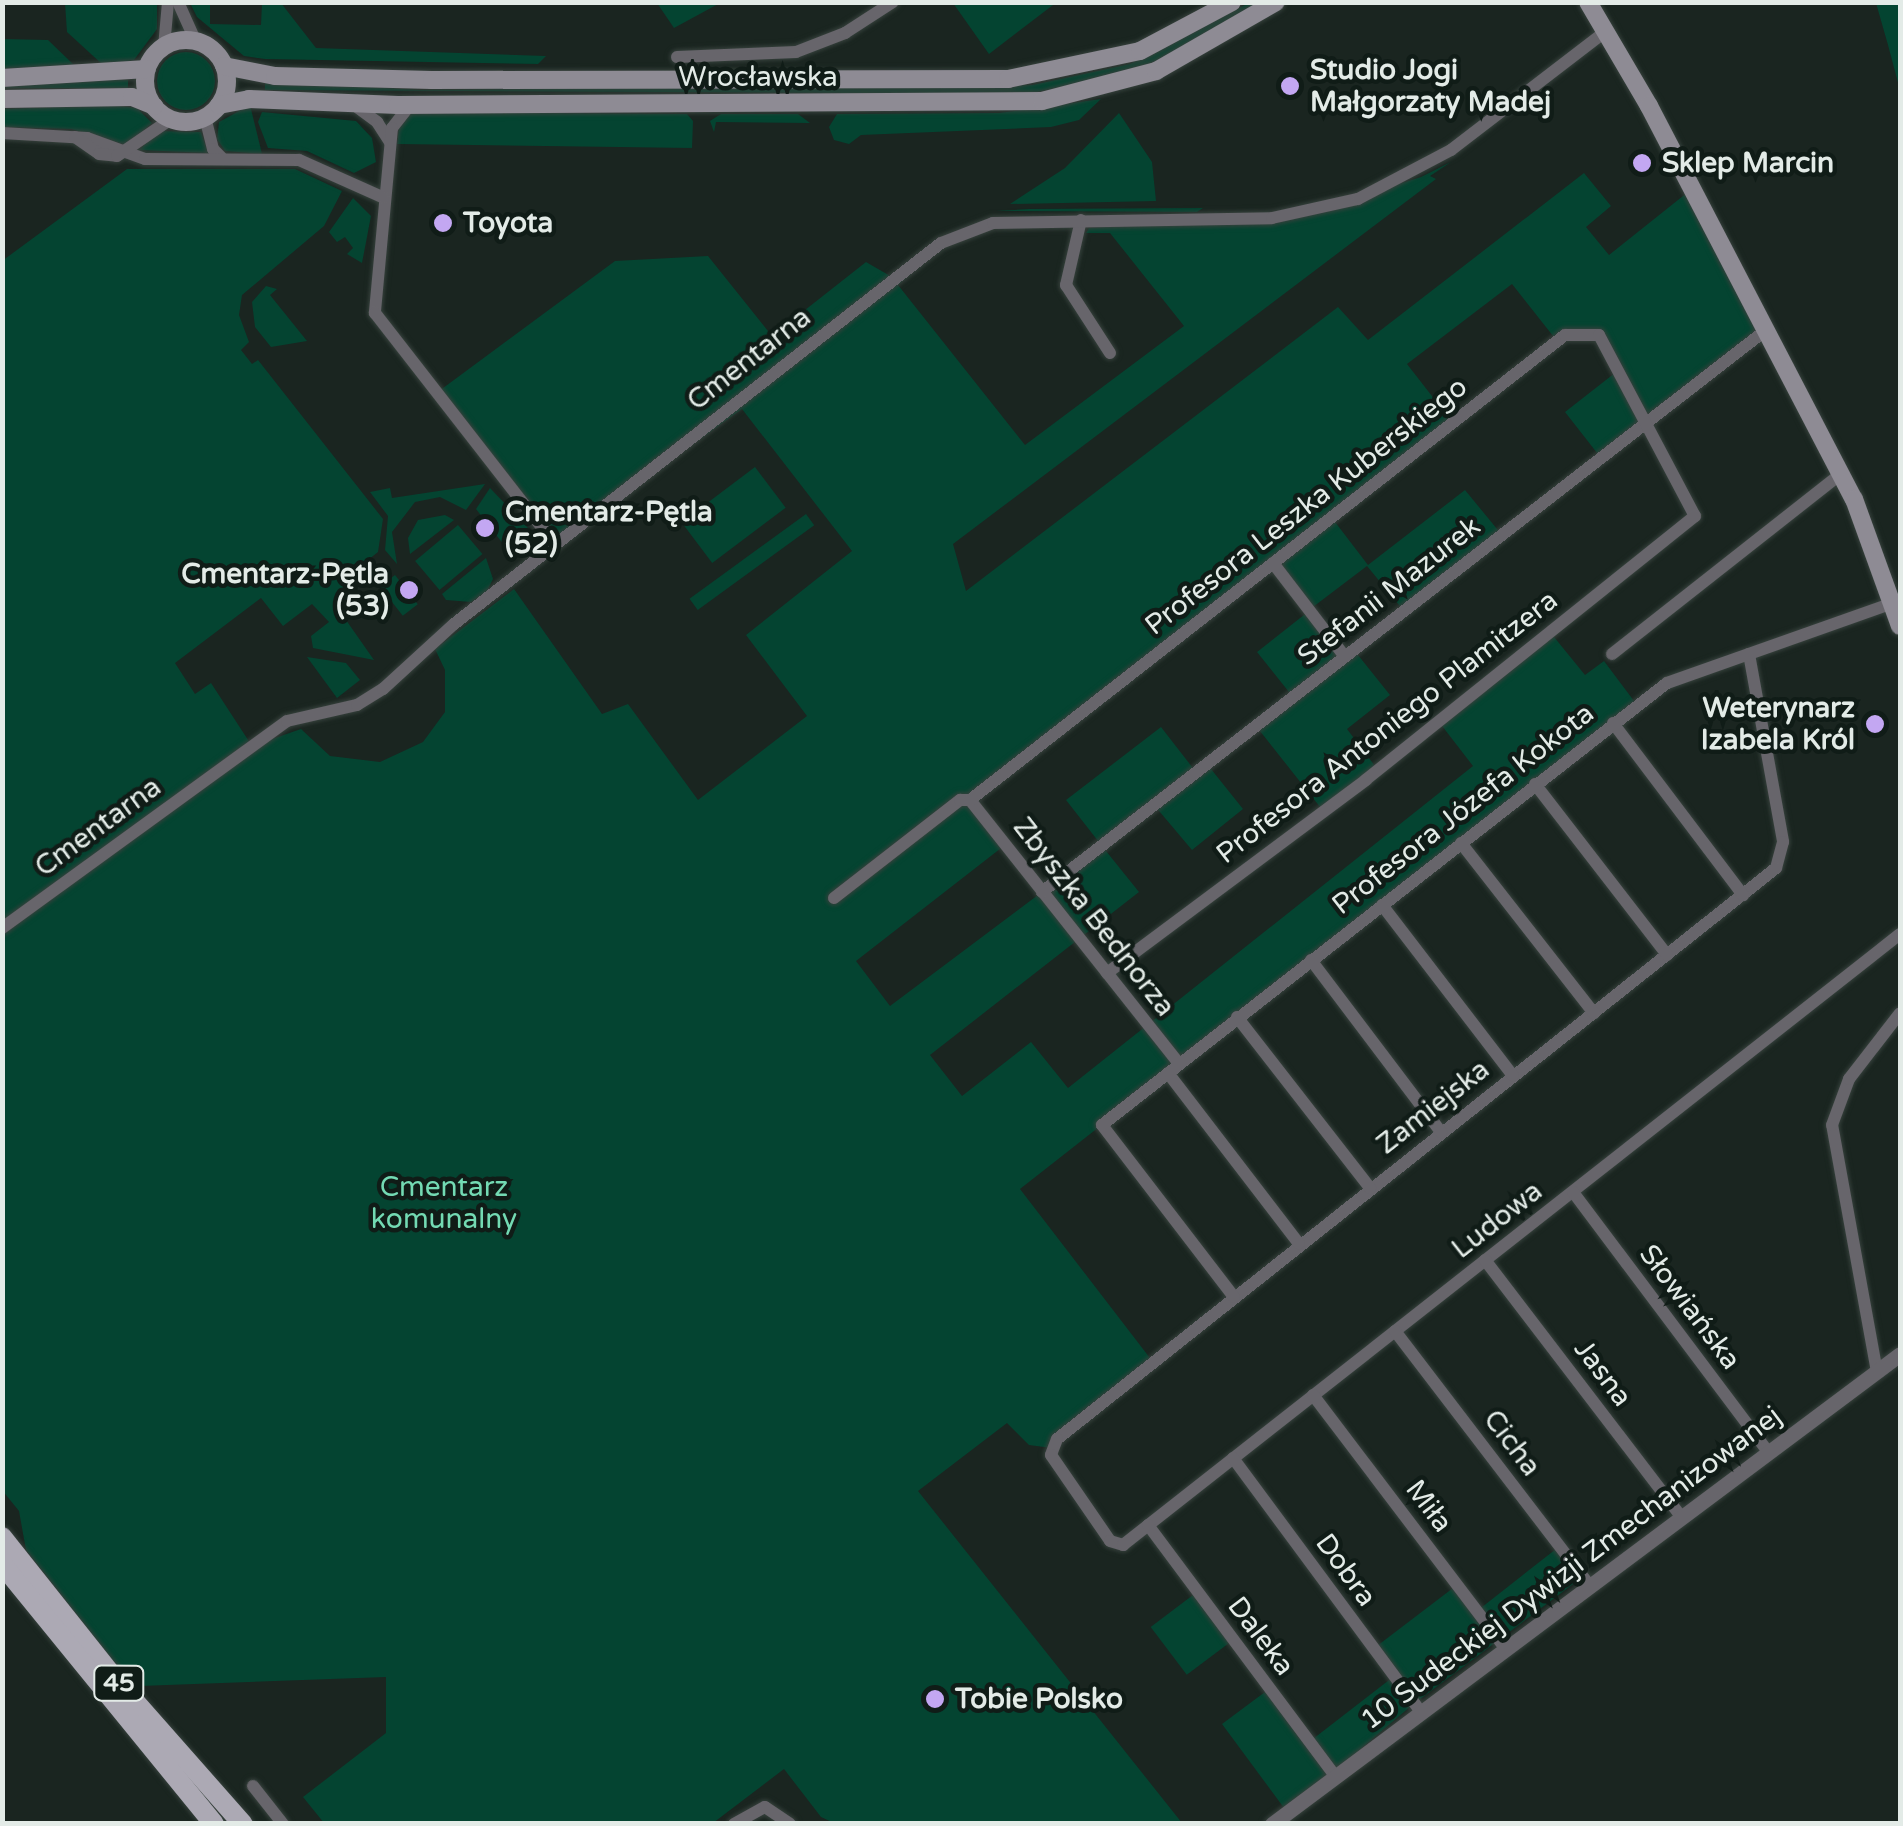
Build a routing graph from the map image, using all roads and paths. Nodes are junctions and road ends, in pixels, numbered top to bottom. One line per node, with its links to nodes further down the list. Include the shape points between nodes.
1 (168, 2): 9 (street)
2 (178, 2): 8 (street)
3 (893, 2): 10 (street, via 844,33 796,52)
4 (1232, 2): 11 (main road, Wrocławska, via 1140,51 1008,79 414,80 275,76)
5 (1276, 2): 16 (main road, Wrocławska, via 1156,71 1042,101)
6 (1588, 2): 7 (main road)
7 (1606, 32): 25 (street, Cmentarna, via 1450,150 1358,199 1272,218); 26 (main road)
8 (196, 42): 9 (main road); 11 (main road)
9 (164, 47): 12 (main road)
10 (677, 57)
11 (224, 66): 18 (main road)
12 (147, 69): 13 (main road); 17 (main road)
13 (2, 78)
14 (2, 99): 17 (main road, via 132,97)
15 (352, 103): 16 (main road, Wrocławska); 18 (main road, Wrocławska, via 249,98); 21 (street)
16 (410, 105): 21 (street, via 394,120)
17 (154, 106): 19 (main road)
18 (212, 111): 19 (main road); 23 (street, via 213,150)
19 (170, 119): 22 (street)
20 (2, 132): 22 (street, via 73,136 99,154)
21 (390, 142): 24 (street)
22 (126, 153): 23 (street)
23 (223, 159): 24 (street, via 299,160)
24 (382, 197): 30 (street, via 372,295 378,321)
25 (1081, 220): 27 (street, via 1066,285); 30 (street, Cmentarna, via 993,223 940,243)
26 (1766, 330): 28 (street, Stefanii Mazurek); 29 (main road)
27 (1110, 353)
28 (1648, 422): 31 (street, Profesora Leszka Kuberskiego, via 1606,341 1593,332 1572,332); 36 (street, Stefanii Mazurek); 49 (street, Profesora Antoniego Plamitzera, via 1695,516 1366,780)
29 (1841, 474): 32 (main road); 34 (street)
30 (555, 544): 45 (street, Cmentarna, via 368,699 287,721)
31 (1273, 564): 36 (street); 39 (street, Profesora Leszka Kuberskiego)
32 (1892, 603): 33 (main road); 35 (street, Profesora Józefa Kokota)
33 (1900, 626)
34 (1612, 654)
35 (1749, 654): 37 (street, Profesora Józefa Kokota, via 1667,682); 42 (street, Zamiejska, via 1784,854)
36 (1345, 657): 41 (street, Stefanii Mazurek)
37 (1613, 723): 38 (street, Profesora Józefa Kokota); 42 (street)
38 (1534, 784): 40 (street, Profesora Józefa Kokota); 47 (street)
39 (970, 800): 41 (street, Zbyszka Bednorza); 43 (street, Profesora Leszka Kuberskiego, via 960,800)
40 (1461, 843): 44 (street, Profesora Józefa Kokota); 50 (street)
41 (1042, 892): 49 (street, Zbyszka Bednorza)
42 (1743, 895): 47 (street, Zamiejska)
43 (834, 898)
44 (1382, 905): 48 (street, Profesora Józefa Kokota); 54 (street)
45 (2, 928)
46 (1900, 934): 57 (street, Ludowa)
47 (1667, 955): 50 (street, Zamiejska)
48 (1311, 960): 52 (street, Profesora Józefa Kokota); 55 (street)
49 (1106, 974): 53 (street, Zbyszka Bednorza)
50 (1594, 1013): 54 (street, Zamiejska)
51 (1900, 1013): 63 (street, via 1849,1079 1832,1125)
52 (1237, 1018): 53 (street, Profesora Józefa Kokota); 56 (street)
53 (1173, 1068): 58 (street, Zbyszka Bednorza); 60 (street, Profesora Józefa Kokota, via 1102,1125)
54 (1513, 1076): 55 (street, Zamiejska)
55 (1441, 1132): 56 (street, Zamiejska)
56 (1370, 1188): 58 (street, Zamiejska)
57 (1573, 1192): 59 (street, Ludowa); 65 (street, Słowiańska)
58 (1299, 1244): 60 (street, Zamiejska)
59 (1486, 1260): 61 (street, Ludowa); 67 (street, Jasna)
60 (1234, 1297): 70 (street, Zamiejska, via 1052,1448 1110,1541)
61 (1396, 1331): 64 (street, Ludowa); 72 (street, Cicha)
62 (1900, 1354): 63 (street, 10 Sudeckiej Dywizji Zmechanizowanej)
63 (1876, 1372): 65 (street, 10 Sudeckiej Dywizji Zmechanizowanej)
64 (1313, 1394): 66 (street, Ludowa); 73 (street, Miła)
65 (1768, 1452): 67 (street, 10 Sudeckiej Dywizji Zmechanizowanej)
66 (1233, 1458): 68 (street, Ludowa); 74 (street, Dobra)
67 (1680, 1516): 72 (street, 10 Sudeckiej Dywizji Zmechanizowanej)
68 (1148, 1525): 70 (street, Ludowa); 75 (street, Daleka)
69 (2, 1537): 78 (main road, 45, via 115,1679)
70 (1123, 1545)
71 (2, 1564): 77 (main road, 45)
72 (1589, 1586): 73 (street, 10 Sudeckiej Dywizji Zmechanizowanej)
73 (1505, 1648): 74 (street, 10 Sudeckiej Dywizji Zmechanizowanej)
74 (1421, 1712): 75 (street, 10 Sudeckiej Dywizji Zmechanizowanej)
75 (1335, 1776): 82 (street, 10 Sudeckiej Dywizji Zmechanizowanej)
76 (253, 1786): 79 (street)
77 (214, 1824)
78 (244, 1824)
79 (283, 1824)
80 (734, 1824): 81 (street, via 765,1807)
81 (790, 1824)
82 (1272, 1824)

